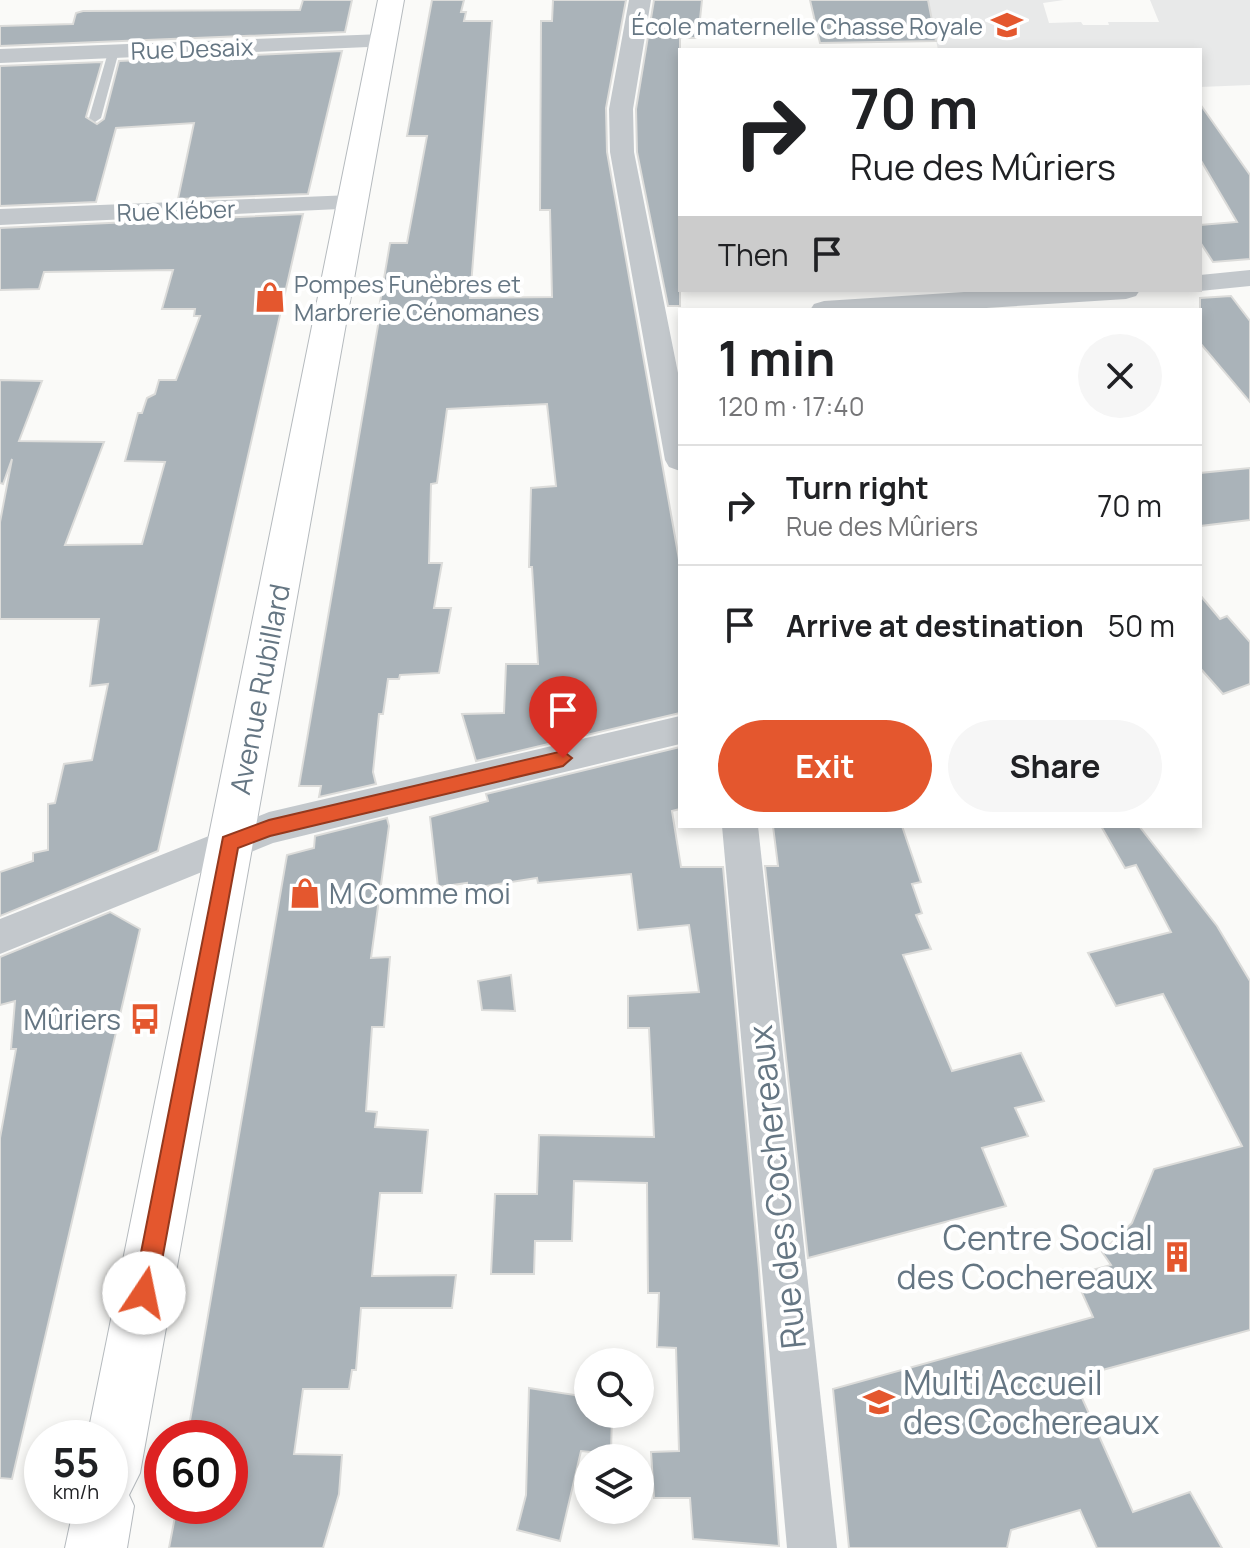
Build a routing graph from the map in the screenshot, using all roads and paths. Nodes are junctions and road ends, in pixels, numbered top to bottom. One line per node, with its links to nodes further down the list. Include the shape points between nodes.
1 (391, 0): 3 (main road, Avenue Rubillard)
2 (640, 0): 13 (street, via 621,109 622,152)
3 (383, 41): 4 (street, Rue Desaix); 7 (main road, Avenue Rubillard)
4 (113, 51): 5 (street, Rue Desaix); 6 (lane)
5 (0, 56)
6 (95, 118)
7 (352, 203): 8 (street, Rue Kléber); 17 (main road, Avenue Rubillard)
8 (0, 217)
9 (1250, 278): 10 (street)
10 (1202, 283)
11 (1096, 292): 12 (street)
12 (854, 308)
13 (667, 321): 14 (street)
14 (678, 439)
15 (678, 730): 17 (street, via 269,828)
16 (740, 828): 22 (street, Rue des Cochereaux)
17 (230, 843): 18 (street); 19 (main road, Avenue Rubillard)
18 (0, 937)
19 (120, 1420)
20 (101, 1524): 21 (main road)
21 (96, 1548)
22 (812, 1548)

